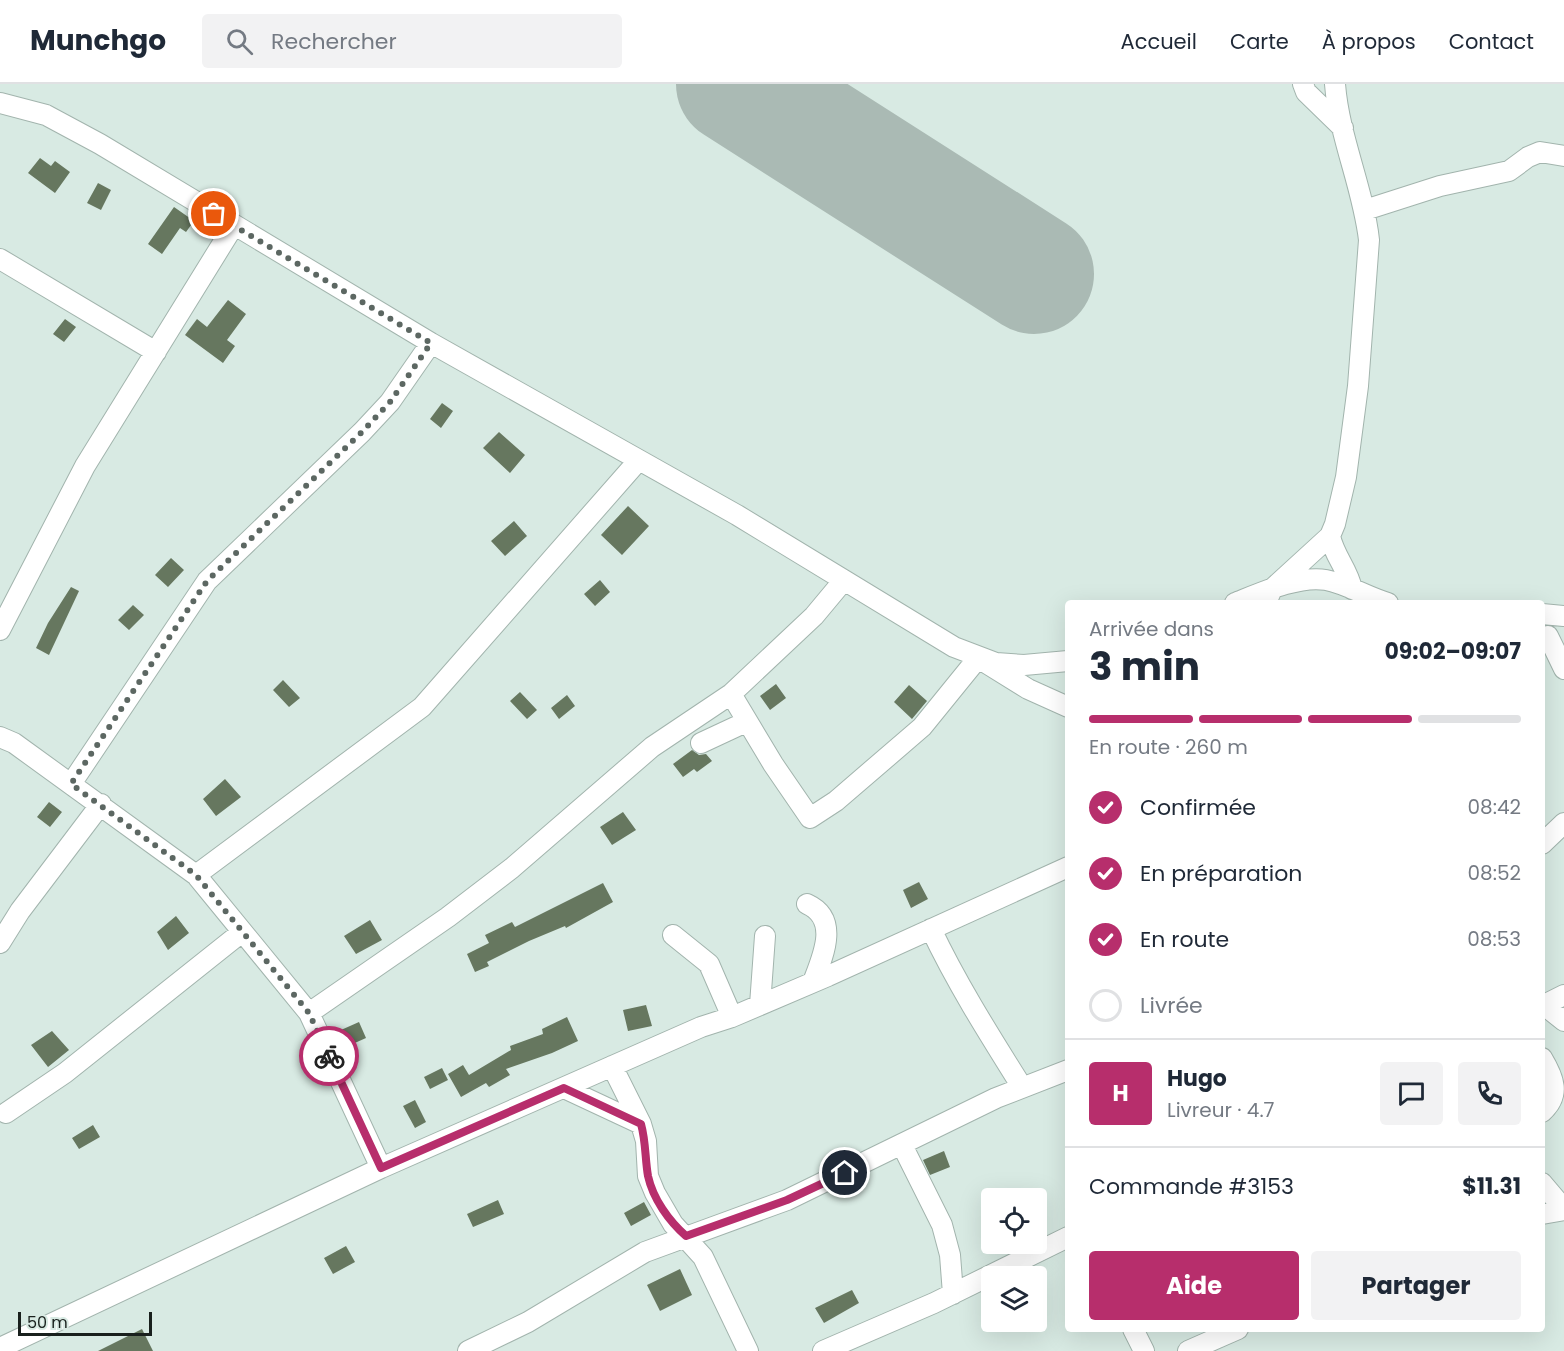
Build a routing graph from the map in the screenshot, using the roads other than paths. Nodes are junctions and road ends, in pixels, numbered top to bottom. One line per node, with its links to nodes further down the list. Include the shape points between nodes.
1 (1304, 84): 4 (street, via 1306,92)
2 (1335, 84): 4 (street)
3 (0, 103): 7 (street, via 46,115)
4 (1343, 128): 6 (street)
5 (1564, 156): 6 (street, via 1540,152 1509,171 1440,186)
6 (1365, 210): 12 (street, via 1368,269 1358,386 1346,477)
7 (234, 225): 9 (street); 10 (street)
8 (0, 259): 10 (street)
9 (431, 343): 11 (street); 30 (street, via 390,402 362,432 207,581)
10 (156, 352): 20 (street, via 85,466)
11 (638, 462): 13 (street, via 737,515); 35 (street, via 422,707)
12 (1330, 536): 14 (street); 15 (street)
13 (844, 580): 22 (street, via 913,625); 25 (street, via 777,654)
14 (1352, 589): 15 (street, via 1326,580 1306,580); 17 (street)
15 (1269, 596): 16 (street)
16 (1250, 600)
17 (1380, 600)
18 (1545, 615): 19 (street)
19 (1564, 616)
20 (0, 630)
21 (1551, 634): 24 (street)
22 (978, 658): 23 (street, via 1024,665); 26 (street, via 1010,679); 27 (street, via 921,727 813,818 806,815)
23 (1065, 661)
24 (1564, 669)
25 (731, 694): 27 (street); 47 (street, via 652,747 448,917)
26 (1065, 706)
27 (746, 722): 29 (street)
28 (0, 737): 30 (street)
29 (701, 743)
30 (71, 784): 31 (street)
31 (101, 804): 35 (street); 41 (street)
32 (1564, 823): 33 (street)
33 (1545, 841)
34 (1065, 868): 37 (street)
35 (196, 875): 38 (street)
36 (807, 904): 42 (street, via 825,919 821,961)
37 (932, 929): 42 (street); 53 (street, via 980,1022)
38 (242, 932): 47 (street); 56 (street, via 65,1073)
39 (673, 935): 48 (street, via 709,964)
40 (765, 936): 44 (street)
41 (0, 943)
42 (813, 982): 44 (street)
43 (1564, 995): 45 (street)
44 (760, 1005): 48 (street)
45 (1545, 1005)
46 (1545, 1007): 49 (street)
47 (309, 1013): 59 (street)
48 (732, 1017): 51 (street)
49 (1564, 1021)
50 (1545, 1063): 55 (street, via 1555,1093)
51 (612, 1066): 54 (street); 57 (street)
52 (1065, 1071): 53 (street)
53 (1022, 1087): 58 (street)
54 (564, 1088): 57 (street); 59 (street)
55 (1545, 1109)
56 (6, 1113)
57 (641, 1124): 63 (street, via 648,1176 673,1224)
58 (902, 1145): 63 (street, via 787,1200); 65 (street, via 942,1225 950,1255)
59 (381, 1168): 68 (street)
60 (1545, 1187): 61 (street)
61 (1564, 1209): 62 (street)
62 (1545, 1213)
63 (686, 1236): 69 (street, via 645,1252 528,1322); 70 (street, via 703,1257)
64 (1065, 1238): 65 (street)
65 (952, 1294): 71 (street)
66 (1134, 1332): 72 (street)
67 (1231, 1332): 73 (street)
68 (0, 1348)
69 (468, 1351)
70 (748, 1351)
71 (823, 1351)
72 (1144, 1351)
73 (1188, 1351)

